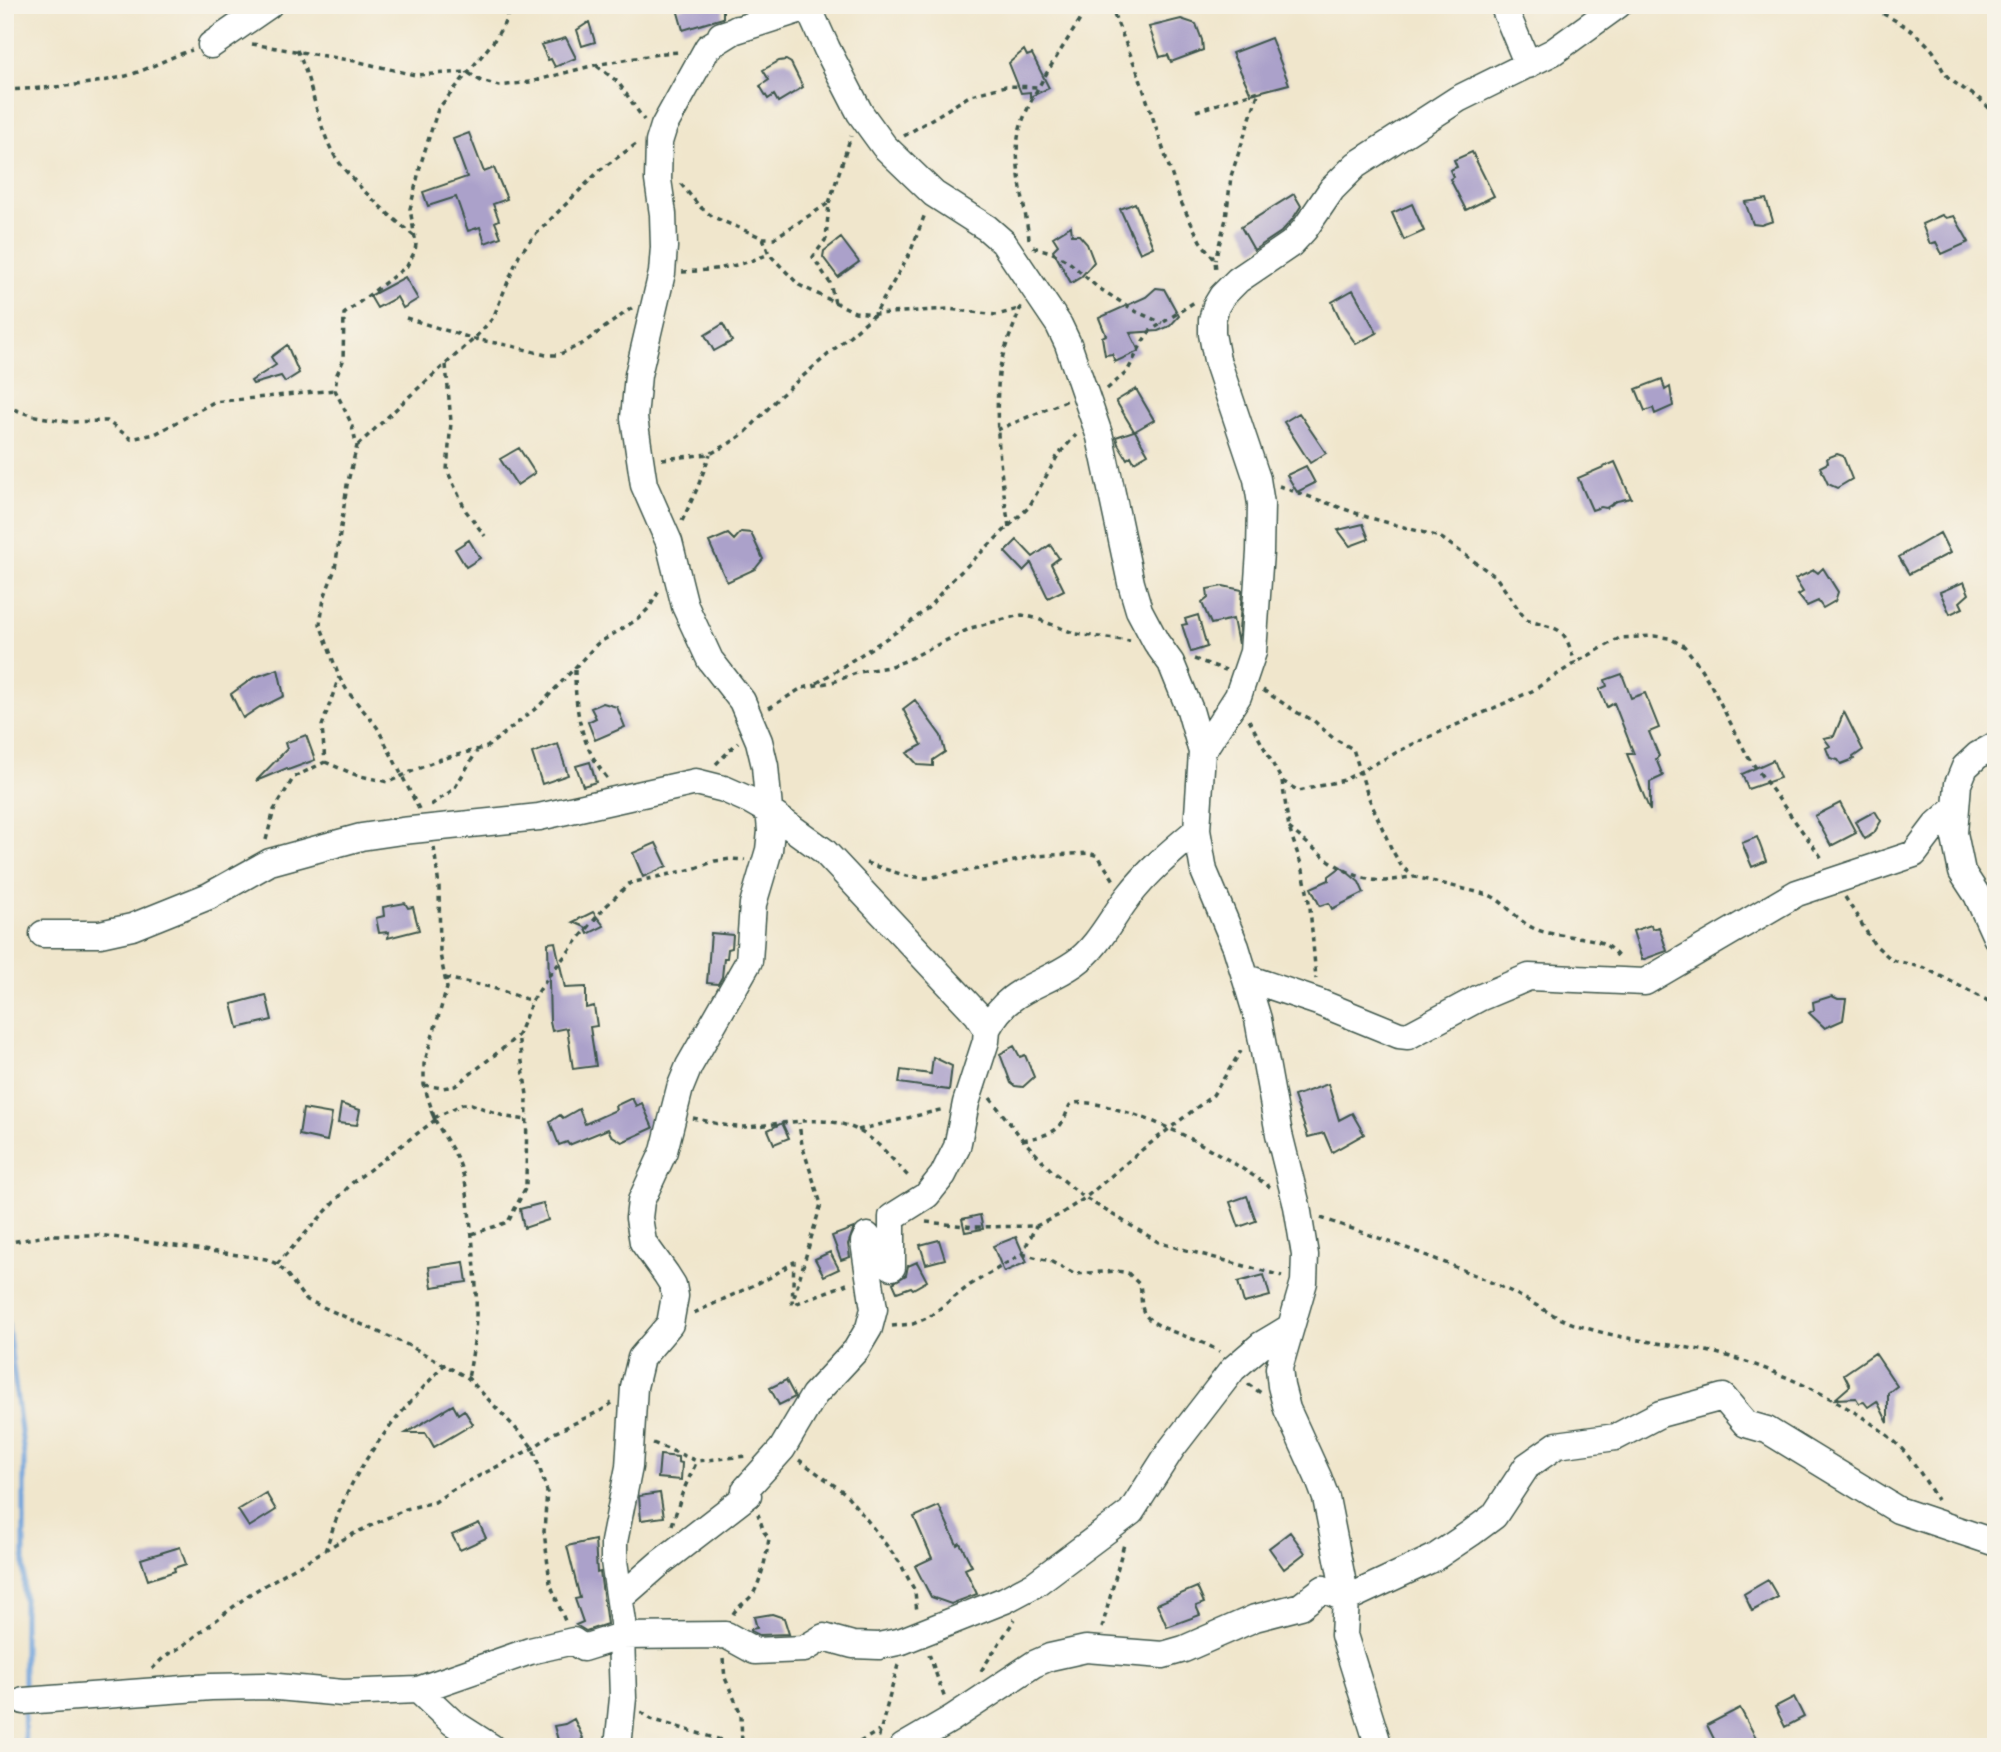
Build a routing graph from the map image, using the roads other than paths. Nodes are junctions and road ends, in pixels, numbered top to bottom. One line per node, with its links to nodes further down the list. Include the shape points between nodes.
1 (269, 5): 5 (street)
2 (1503, 5): 6 (street)
3 (1618, 5): 6 (street)
4 (808, 6): 8 (street, via 860,113 884,146 934,194 1003,242 1059,325 1108,468 1139,610 1180,683); 10 (street, via 737,29 708,47 658,138 663,214 660,282 635,396 635,435 644,485 669,542 685,606 702,644 742,701 752,724 765,766)
5 (211, 45)
6 (1528, 65): 8 (street, via 1458,99 1356,166 1332,189 1291,244 1220,293 1212,334 1261,504 1253,652 1241,688)
7 (1996, 745): 9 (street, via 1965,767)
8 (1202, 752): 11 (street)
9 (1955, 808): 13 (street, via 1954,834 1962,872); 14 (street, via 1914,855 1797,894 1645,982 1529,977 1408,1036)
10 (770, 812): 12 (street, via 724,789 696,782 539,817 432,816 270,862 209,896 132,928 100,934); 15 (street, via 824,851); 18 (street, via 765,866 753,904 749,961 689,1066 664,1151 640,1201 643,1242 673,1285 675,1296 670,1324 641,1358 634,1387 629,1467 614,1542)
11 (1197, 830): 14 (street, via 1204,871); 15 (street, via 1147,875 1093,947 1052,978 1005,1001)
12 (43, 934)
13 (1996, 937)
14 (1247, 978): 16 (street, via 1304,1255 1304,1282)
15 (987, 1029): 18 (street, via 953,1157 927,1195 892,1217 892,1267 867,1236 864,1242 874,1309 856,1350 814,1395 782,1449 745,1490 748,1496)
16 (1291, 1326): 19 (street, via 1279,1368 1282,1386 1287,1409 1326,1498); 20 (street, via 1233,1369 1172,1448 1131,1512 1035,1584 1005,1600 879,1646 824,1637 804,1649 755,1651 726,1635)
17 (1996, 1543): 19 (street, via 1898,1510 1767,1430 1746,1424 1723,1397 1660,1414 1616,1437 1557,1445 1527,1466 1494,1516 1471,1533 1434,1558)
18 (620, 1598): 20 (street)
19 (1346, 1599): 25 (street, via 1324,1589 1301,1606 1255,1618 1163,1655 1086,1649 1063,1653 1034,1664); 26 (street, via 1344,1635)
20 (621, 1636): 21 (street, via 583,1648 573,1641 530,1651); 24 (street, via 623,1698)
21 (418, 1690): 22 (street, via 343,1693 267,1686 211,1687); 23 (street, via 452,1722)
22 (24, 1701)
23 (491, 1747)
24 (618, 1747)
25 (903, 1747)
26 (1379, 1747)

